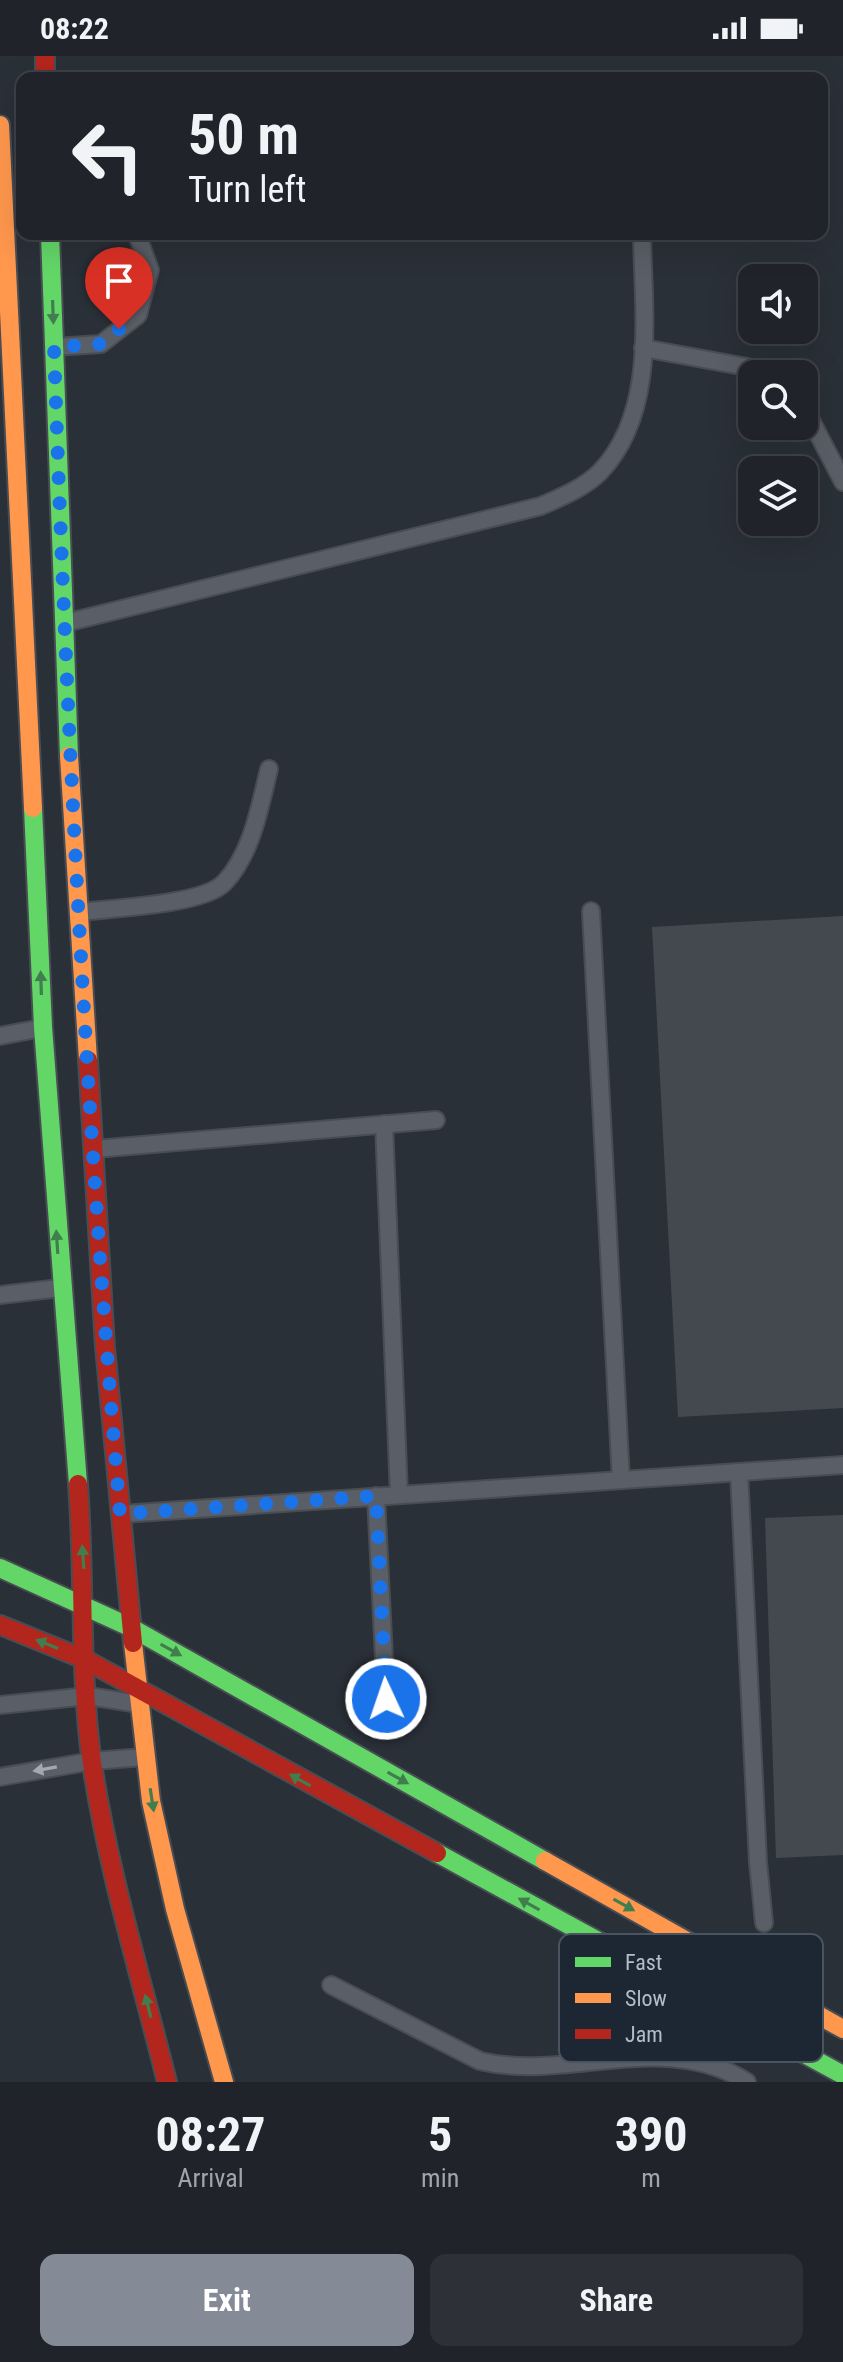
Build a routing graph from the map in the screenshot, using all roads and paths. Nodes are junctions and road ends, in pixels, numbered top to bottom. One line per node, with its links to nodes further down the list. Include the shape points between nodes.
1 (0, 125): 10 (main road)
2 (50, 240): 5 (main road, one-way to 5)
3 (139, 240): 5 (lane, via 150,270 138,315 101,344)
4 (642, 240): 6 (lane)
5 (54, 347): 12 (main road)
6 (643, 348): 7 (lane); 12 (lane, via 634,411 615,454 569,494 541,506)
7 (738, 365)
8 (818, 434): 9 (lane)
9 (843, 482)
10 (20, 483): 11 (main road); 16 (main road, one-way to 10)
11 (0, 486)
12 (63, 623): 15 (main road)
13 (269, 769): 15 (lane, via 252,832 223,885 184,900)
14 (591, 911): 25 (lane)
15 (79, 912): 20 (main road)
16 (43, 1027): 17 (lane); 21 (main road, one-way to 16)
17 (0, 1036)
18 (436, 1120): 19 (lane)
19 (384, 1124): 20 (lane); 26 (lane)
20 (93, 1149): 28 (main road)
21 (60, 1288): 22 (lane); 30 (main road, one-way to 21)
22 (0, 1295)
23 (843, 1465): 24 (lane)
24 (739, 1472): 25 (lane); 41 (lane)
25 (621, 1480): 26 (lane)
26 (399, 1495): 27 (lane)
27 (376, 1496): 28 (lane); 36 (lane)
28 (120, 1514): 32 (main road)
29 (0, 1568): 30 (main road)
30 (86, 1605): 32 (main road); 33 (main road)
31 (0, 1625): 33 (main road, one-way to 31)
32 (130, 1627): 35 (main road); 43 (main road, one-way to 43)
33 (84, 1659): 34 (main road); 35 (main road)
34 (88, 1696): 35 (lane); 37 (lane); 39 (main road)
35 (138, 1697): 38 (main road); 42 (main road, one-way to 35)
36 (386, 1699)
37 (0, 1705)
38 (146, 1757): 39 (lane); 53 (main road, one-way to 53, via 175,1909)
39 (92, 1761): 40 (lane, one-way to 40); 52 (main road, one-way to 39, via 107,1843)
40 (0, 1777)
41 (764, 1923)
42 (580, 1934)
43 (675, 1934)
44 (331, 1985): 50 (lane)
45 (823, 2018): 46 (main road, one-way to 46)
46 (843, 2029)
47 (625, 2062): 50 (lane)
48 (695, 2062): 54 (lane, via 725,2068)
49 (819, 2062): 51 (main road, one-way to 49)
50 (508, 2075)
51 (843, 2075)
52 (167, 2082)
53 (224, 2082)
54 (747, 2082)

